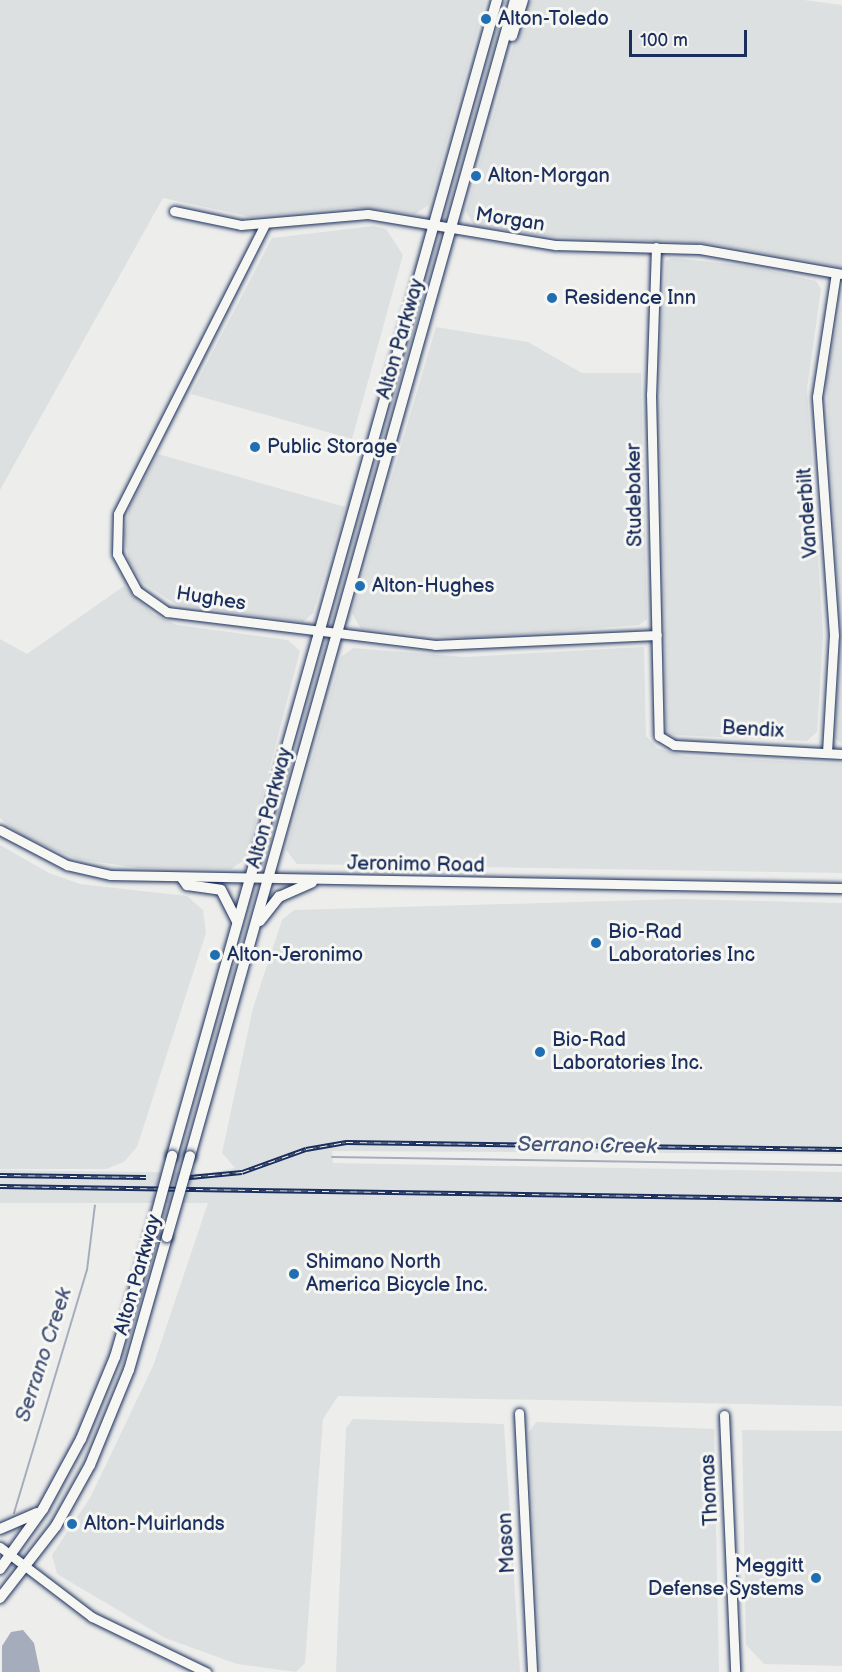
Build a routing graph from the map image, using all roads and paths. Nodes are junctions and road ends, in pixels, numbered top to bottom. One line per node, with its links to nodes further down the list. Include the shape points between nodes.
1 (497, 0): 7 (main road, Alton Parkway)
2 (515, 0): 4 (main road, Alton Parkway)
3 (523, 0): 4 (main road, via 510,43)
4 (500, 53): 8 (main road, Alton Parkway)
5 (174, 211): 6 (street, Morgan)
6 (265, 224): 7 (street, Morgan, via 368,214); 11 (street, Hughes, via 259,245 127,492 115,536 125,574 167,612)
7 (434, 225): 8 (street, Morgan); 11 (main road, Alton Parkway)
8 (451, 228): 9 (street, Morgan, via 556,245); 12 (main road, Alton Parkway)
9 (656, 247): 10 (street, Morgan); 13 (street, Studebaker, via 651,394)
10 (839, 273): 15 (street, Vanderbilt, via 817,396 834,635)
11 (320, 633): 12 (street, Hughes); 19 (main road, Alton Parkway)
12 (336, 635): 13 (street, Hughes, via 456,646); 20 (main road, Alton Parkway)
13 (657, 635): 14 (street, Studebaker, via 657,729)
14 (663, 741): 15 (street, Bendix)
15 (827, 752): 16 (street, Bendix)
16 (842, 754)
17 (0, 830): 18 (street, Jeronimo Road, via 67,865 110,875)
18 (182, 878): 19 (street, Jeronimo Road); 23 (main road, via 187,885 221,890)
19 (249, 878): 20 (street, Jeronimo Road); 23 (main road, Alton Parkway)
20 (269, 881): 21 (street, Jeronimo Road); 24 (main road, Alton Parkway)
21 (312, 882): 22 (street, Jeronimo Road); 24 (main road, via 279,897)
22 (842, 888)
23 (237, 922): 27 (main road, Alton Parkway, bridge, via 109,1375)
24 (256, 926): 32 (main road, Alton Parkway, bridge, via 135,1354 101,1442 68,1507)
25 (519, 1413): 35 (street, Mason)
26 (724, 1415): 36 (street, Thomas)
27 (43, 1509): 28 (main road, via 20,1525); 30 (main road, Alton Parkway)
28 (0, 1529)
29 (0, 1547): 30 (street)
30 (4, 1558): 31 (main road, Alton Parkway); 32 (street)
31 (0, 1569)
32 (23, 1569): 33 (main road, Alton Parkway); 34 (street, via 92,1617)
33 (0, 1598)
34 (206, 1672)
35 (532, 1672)
36 (735, 1672)

